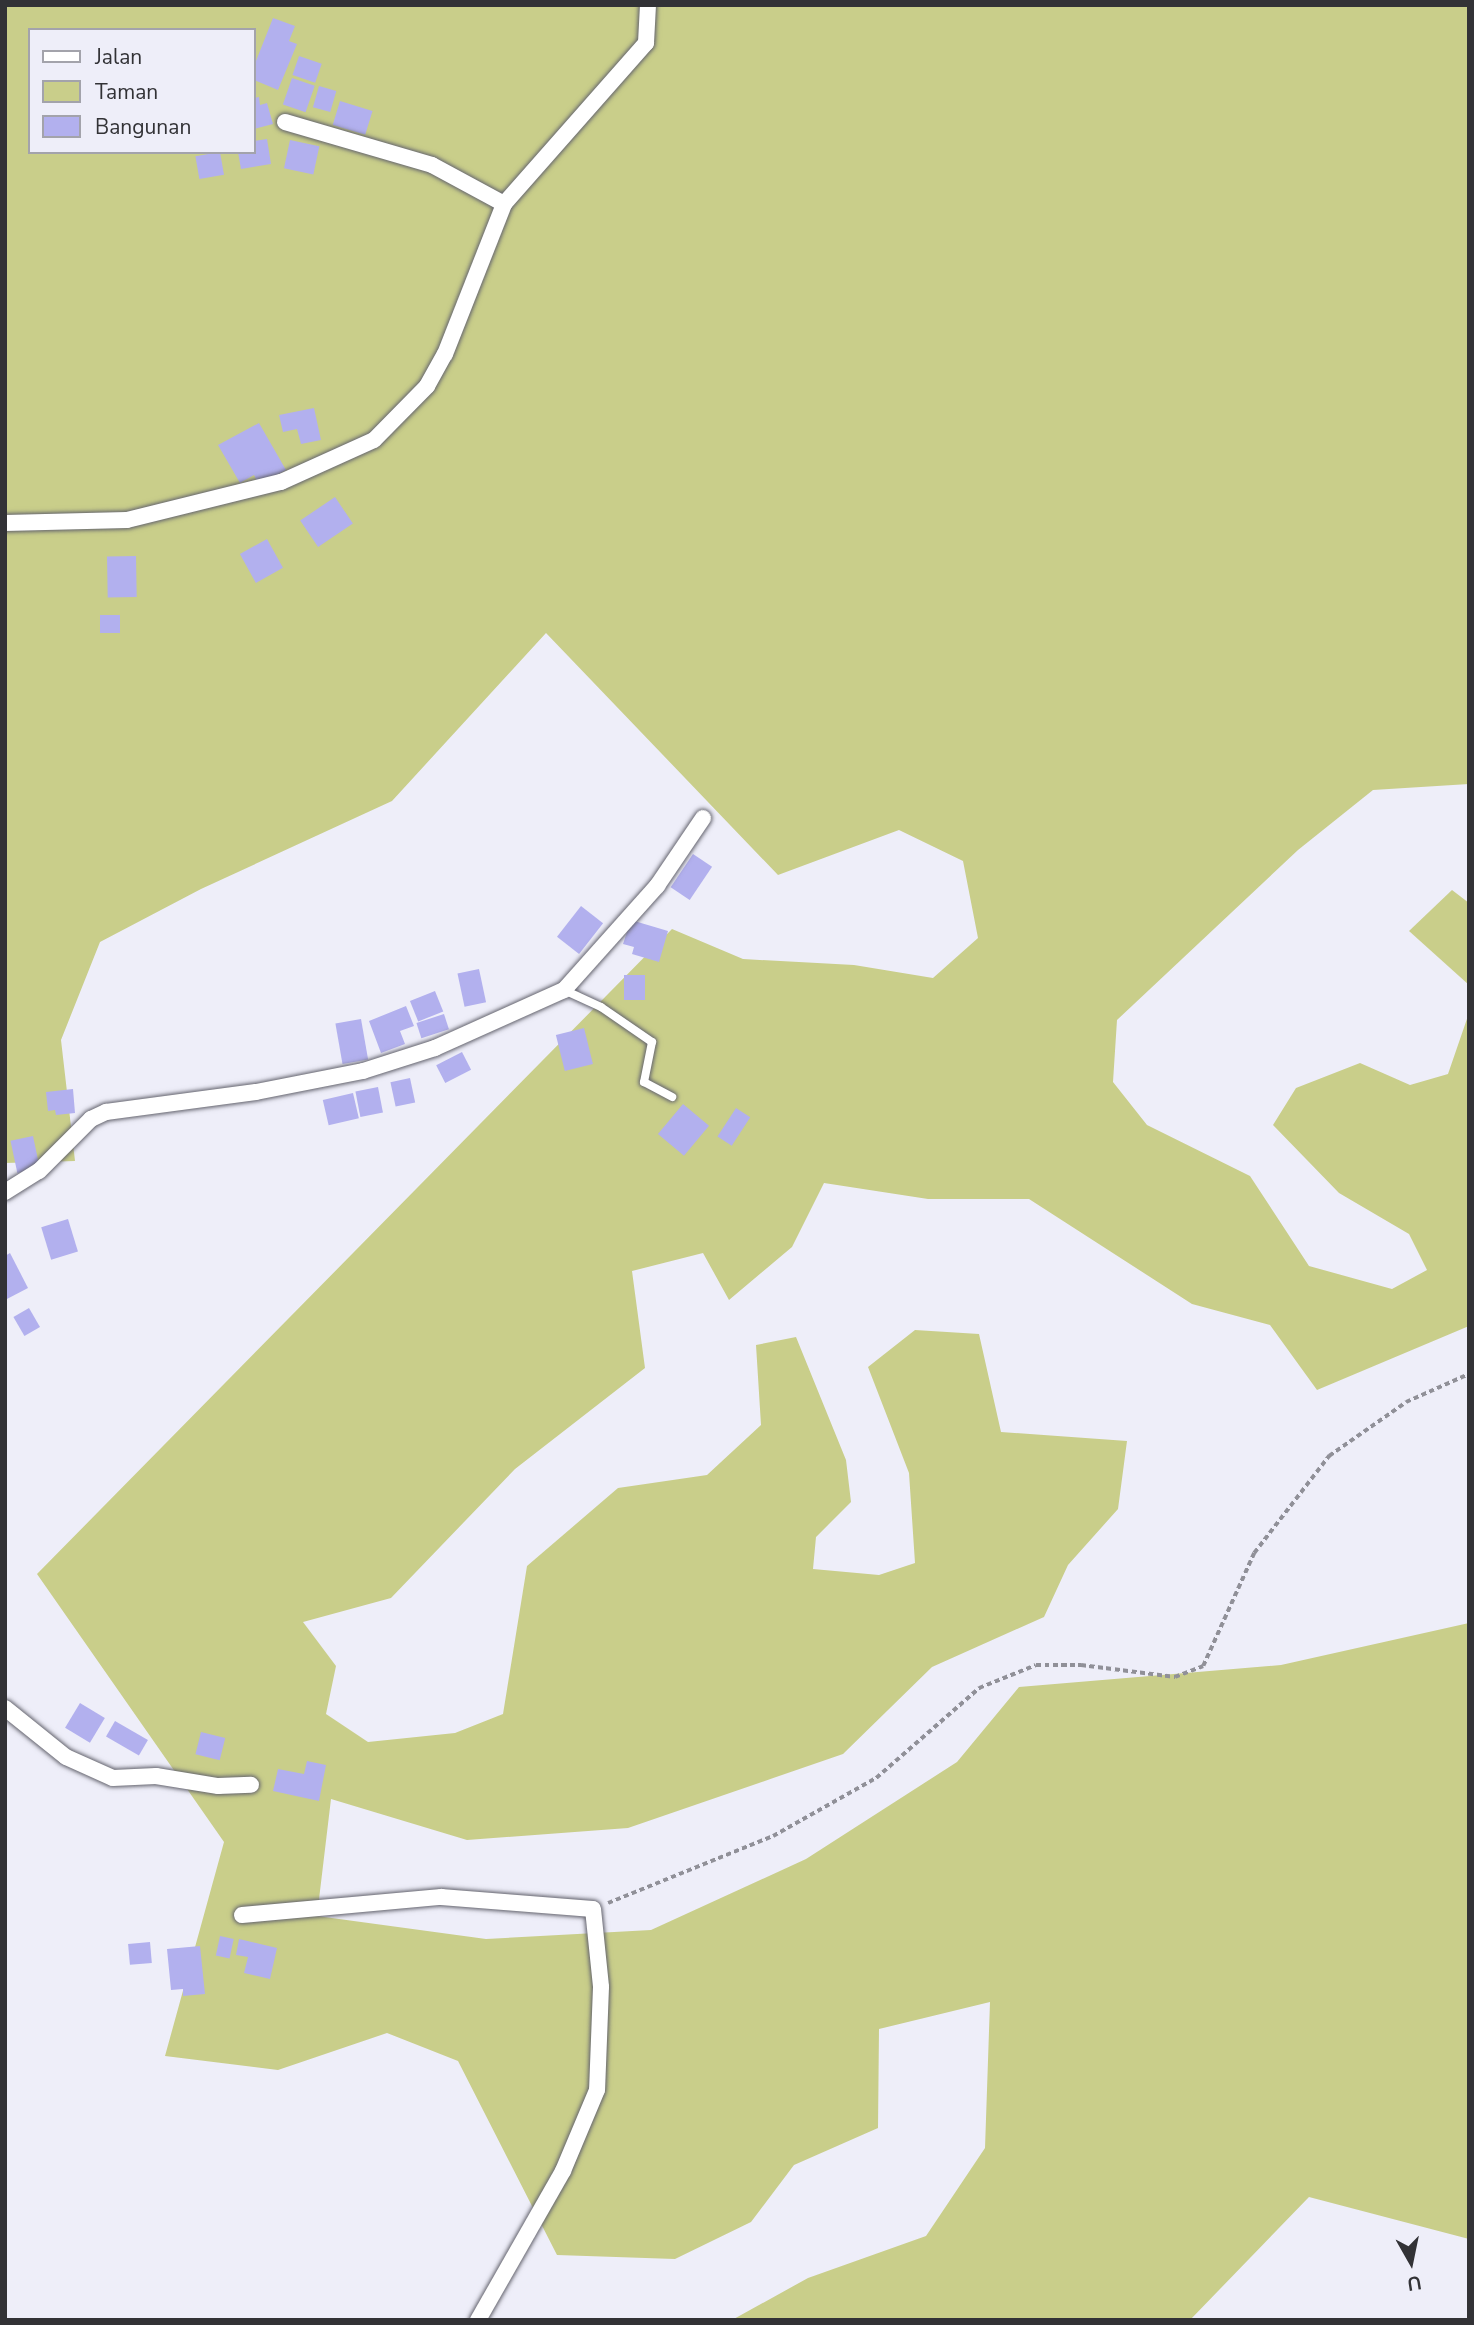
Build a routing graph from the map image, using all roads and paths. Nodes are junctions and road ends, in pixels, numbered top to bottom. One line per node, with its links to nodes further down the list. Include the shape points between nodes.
1 (648, 5): 3 (street, via 646,43)
2 (285, 122): 3 (street, via 432,165)
3 (505, 204): 4 (street, via 445,354 427,386 374,440 281,482 127,520)
4 (5, 523)
5 (703, 818): 6 (street, via 657,887)
6 (564, 990): 7 (lane, via 601,1007 652,1042 644,1082); 8 (street, via 435,1048 363,1070 256,1092 106,1112 91,1119 39,1171)
7 (672, 1097)
8 (5, 1192)
9 (1469, 1374): 12 (path, via 1406,1402 1329,1456 1254,1553 1203,1666 1175,1677 1082,1665 1036,1665 979,1688 876,1778 773,1836)
10 (5, 1708): 11 (street, via 66,1757 113,1778 156,1776 218,1786)
11 (251, 1785)
12 (593, 1909): 13 (street, via 441,1897); 14 (street, via 601,1987 597,2091 562,2171)
13 (242, 1915)
14 (478, 2320)

